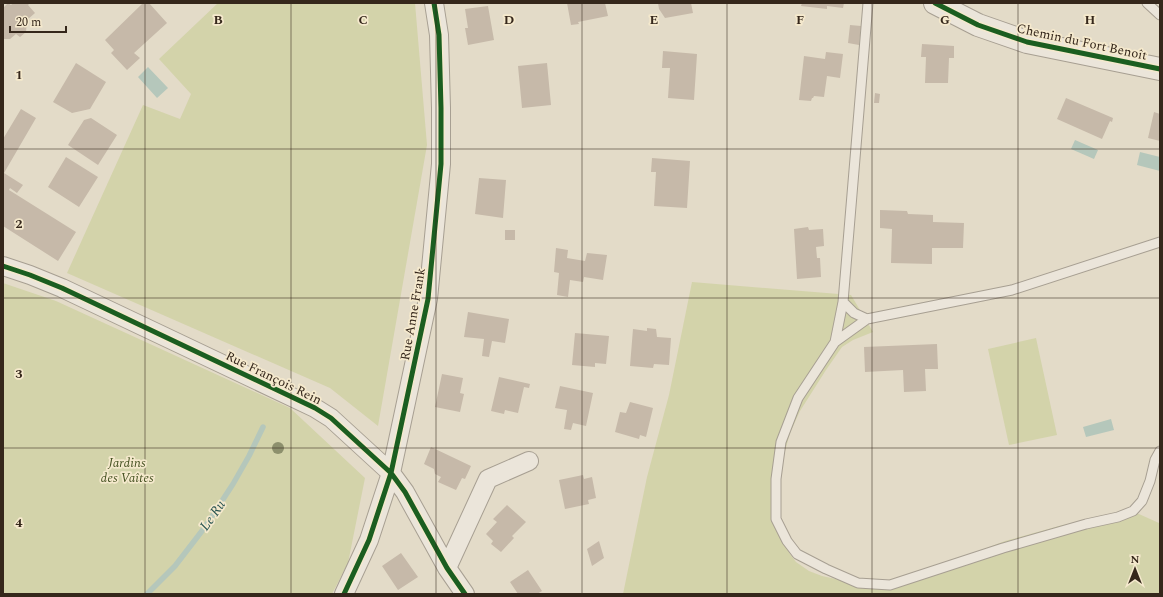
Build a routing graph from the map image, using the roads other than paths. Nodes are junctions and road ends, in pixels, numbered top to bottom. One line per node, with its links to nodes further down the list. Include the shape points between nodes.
1 (434, 3): 14 (street, Rue Anne Frank, via 439,35 440,172 428,299)
2 (868, 3): 9 (lane)
3 (935, 3): 6 (street, Chemin du Fort Benoît, via 978,25 1027,42)
4 (1146, 3): 5 (lane)
5 (1160, 15)
6 (1160, 69)
7 (1160, 242): 10 (lane, via 1012,290)
8 (3, 266): 14 (street, Rue François Rein, via 62,288 315,408 331,418)
9 (843, 302): 10 (lane, via 854,313); 11 (lane)
10 (867, 320): 11 (lane)
11 (835, 342): 12 (lane, via 798,398 781,442 776,479 776,519 797,554 858,583 890,585 1003,548 1133,511 1142,501)
12 (1160, 451)
13 (529, 461): 15 (street, via 488,479)
14 (391, 473): 15 (street, Rue François Rein, via 405,492); 16 (street, Rue Anne Frank, via 369,540)
15 (447, 568): 17 (street, Rue François Rein)
16 (344, 594)
17 (465, 594)

